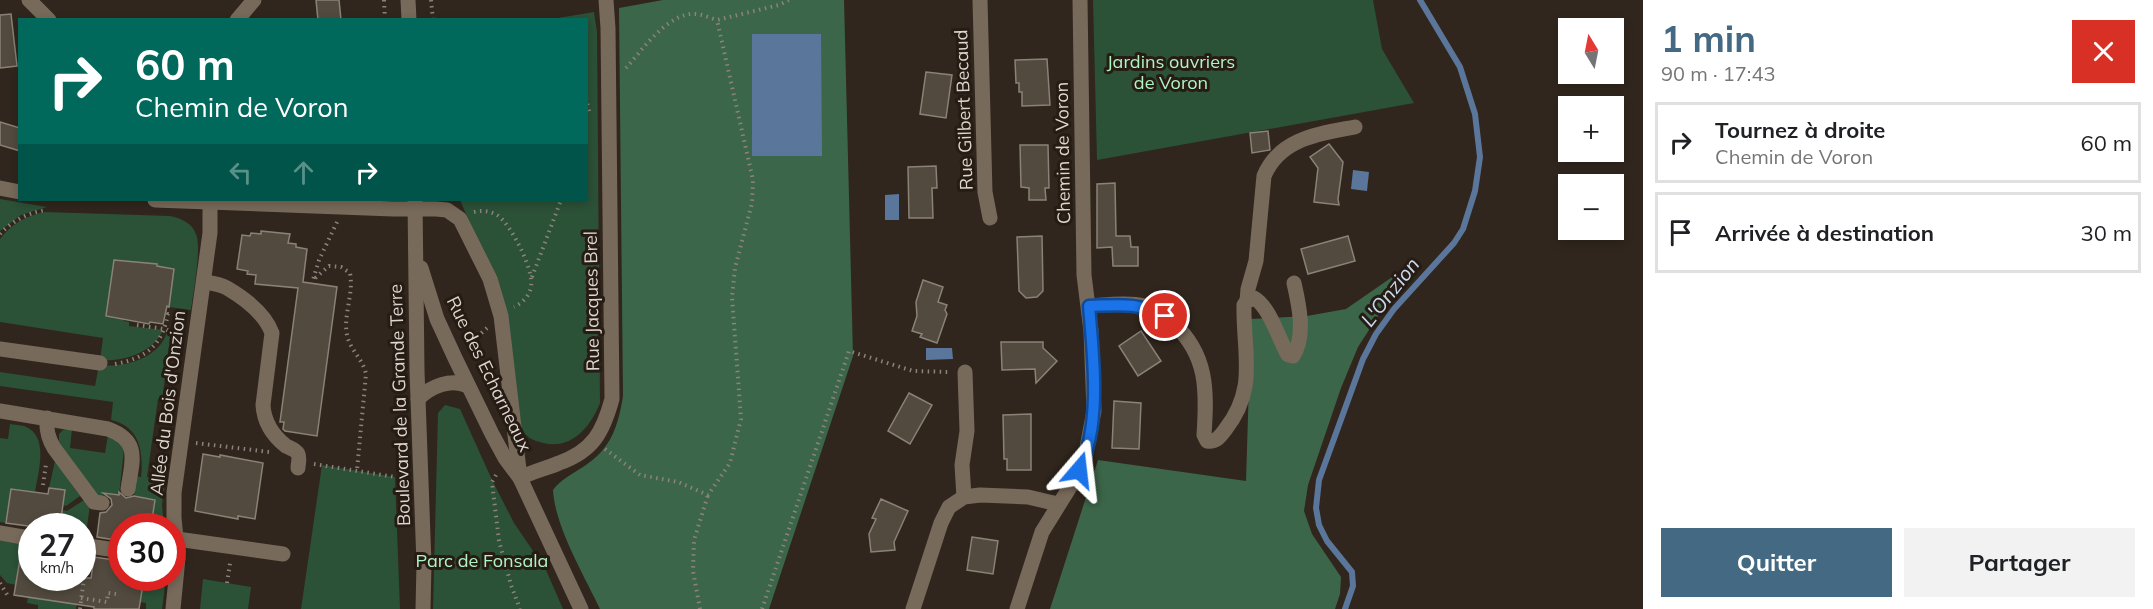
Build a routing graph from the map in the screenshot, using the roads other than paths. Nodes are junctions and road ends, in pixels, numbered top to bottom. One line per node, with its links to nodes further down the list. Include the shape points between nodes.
1 (28, 0): 7 (street)
2 (254, 0): 8 (street)
3 (408, 0): 9 (street)
4 (606, 0): 31 (street, Rue Jacques Brel, via 612,399 595,441 558,464)
5 (980, 0): 17 (street, Rue Gilbert Becaud, via 985,192)
6 (1080, 0): 22 (street, Chemin de Voron, via 1084,275)
7 (47, 18)
8 (239, 18)
9 (409, 18)
10 (1355, 127): 21 (street, via 1306,137 1291,144 1268,166)
11 (0, 188): 12 (street)
12 (18, 192)
13 (210, 201): 15 (street); 19 (street, Allée du Bois d'Onzion)
14 (451, 201): 16 (street, Rue des Echarneaux)
15 (416, 204): 16 (street); 18 (street, Boulevard de la Grande Terre)
16 (462, 214): 31 (street, Rue des Echarneaux, via 460,219 487,272 501,316)
17 (990, 218)
18 (416, 251): 26 (street, Rue des Echarneaux, via 437,319); 27 (street, Boulevard de la Grande Terre)
19 (204, 282): 30 (street, via 227,288 269,324 272,333 264,417 278,439 297,452); 36 (street, Allée du Bois d'Onzion)
20 (1294, 283): 21 (street, via 1300,325 1293,356 1288,355 1259,301)
21 (1247, 301): 22 (street, via 1244,396 1237,415 1213,442 1204,435 1206,391 1202,368 1181,331 1165,316 1145,306)
22 (1089, 306): 35 (street, Chemin de Voron, via 1094,411 1085,458)
23 (0, 349): 24 (street)
24 (100, 363)
25 (965, 372): 33 (street)
26 (468, 386): 27 (street, via 451,382 435,386); 31 (street, Rue des Echarneaux, via 500,450)
27 (418, 399): 43 (street, Boulevard de la Grande Terre)
28 (0, 411): 29 (street)
29 (47, 418): 32 (street, via 108,429 123,436 132,449); 34 (street, via 46,428 54,448 94,502)
30 (298, 465)
31 (520, 478): 44 (street, Rue des Echarneaux)
32 (128, 489)
33 (963, 497): 35 (street, via 1009,495); 45 (street, via 949,507 941,523)
34 (102, 503)
35 (1058, 504): 46 (street, Chemin de Voron, via 1042,532)
36 (174, 513)
37 (0, 533): 38 (street)
38 (18, 536)
39 (186, 540): 40 (street)
40 (283, 554)
41 (175, 591): 42 (street, Allée du Bois d'Onzion)
42 (173, 609)
43 (423, 609)
44 (581, 609)
45 (913, 609)
46 (1017, 609)

